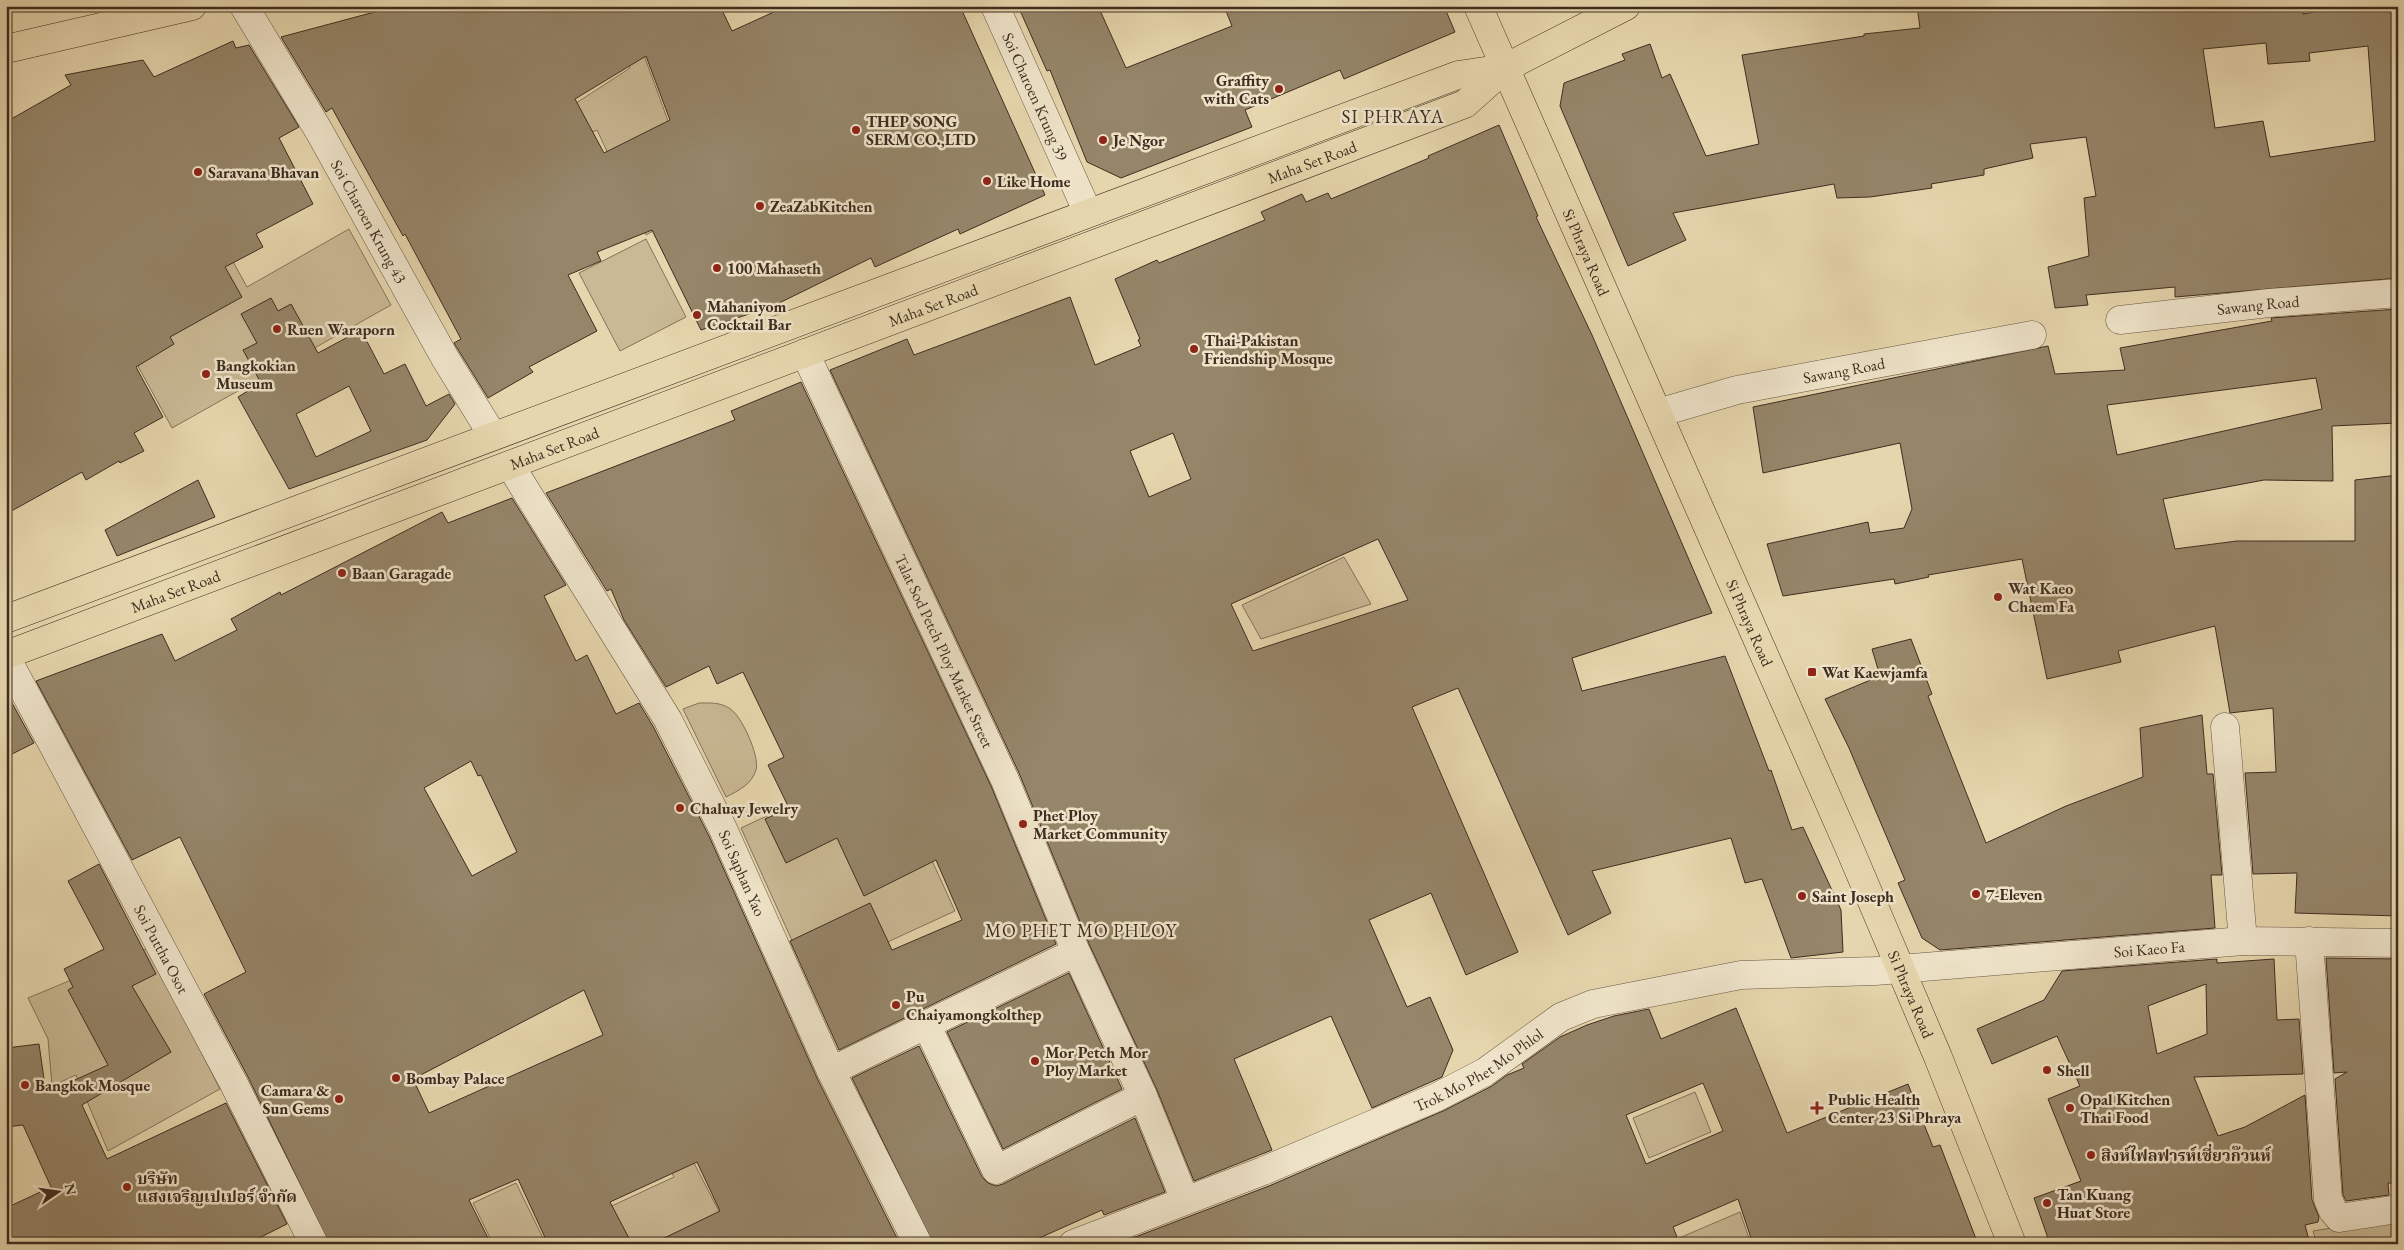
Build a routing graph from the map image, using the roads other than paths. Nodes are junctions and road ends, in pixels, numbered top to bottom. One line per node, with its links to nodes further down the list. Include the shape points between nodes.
1 (192, 6): 6 (main road)
2 (244, 6): 15 (street, Soi Charoen Krung 43)
3 (995, 6): 8 (street, Soi Charoen Krung 39)
4 (1478, 6): 7 (main road, Si Phraya Road)
5 (1626, 6): 7 (main road)
6 (6, 49)
7 (1505, 68): 8 (main road, Maha Set Road, via 1458,75); 13 (main road, Maha Set Road, via 1465,104); 14 (main road, Si Phraya Road)
8 (1088, 213): 11 (main road, Maha Set Road)
9 (2398, 293): 10 (street, Sawang Road, via 2269,303)
10 (2120, 320)
11 (792, 324): 13 (main road); 15 (main road, Maha Set Road)
12 (2032, 335): 14 (street, Sawang Road, via 1738,390)
13 (805, 353): 16 (main road, Maha Set Road); 23 (street, Talat Sod Petch Ploy Market Street, via 993,753)
14 (1658, 413): 24 (main road, Si Phraya Road)
15 (493, 436): 17 (main road, Maha Set Road)
16 (510, 465): 18 (main road, Maha Set Road); 26 (street, Soi Saphan Yao, via 668,720 723,829)
17 (6, 619)
18 (6, 656): 30 (street, Soi Puttha Osot, via 234,1084)
19 (2224, 727): 20 (street)
20 (2243, 941): 21 (street, Soi Kaeo Fa); 24 (street, Soi Kaeo Fa)
21 (2309, 941): 22 (street, Soi Kaeo Fa); 29 (street, via 2328,1199 2339,1218)
22 (2398, 943)
23 (1076, 952): 25 (street); 27 (street, Talat Sod Petch Ploy Market Street)
24 (1900, 968): 28 (street, Trok Mo Phet Mo Phlol, via 1741,975 1593,1004 1561,1017 1485,1072 1437,1097 1263,1171); 33 (main road, Si Phraya Road)
25 (926, 1026): 26 (street); 27 (street, via 996,1170)
26 (831, 1071): 31 (street, Soi Saphan Yao)
27 (1143, 1096): 28 (street, Talat Sod Petch Ploy Market Street)
28 (1185, 1200): 32 (street, Trok Mo Phet Mo Phlol)
29 (2398, 1209)
30 (314, 1244)
31 (918, 1244)
32 (1073, 1244)
33 (2012, 1244)

